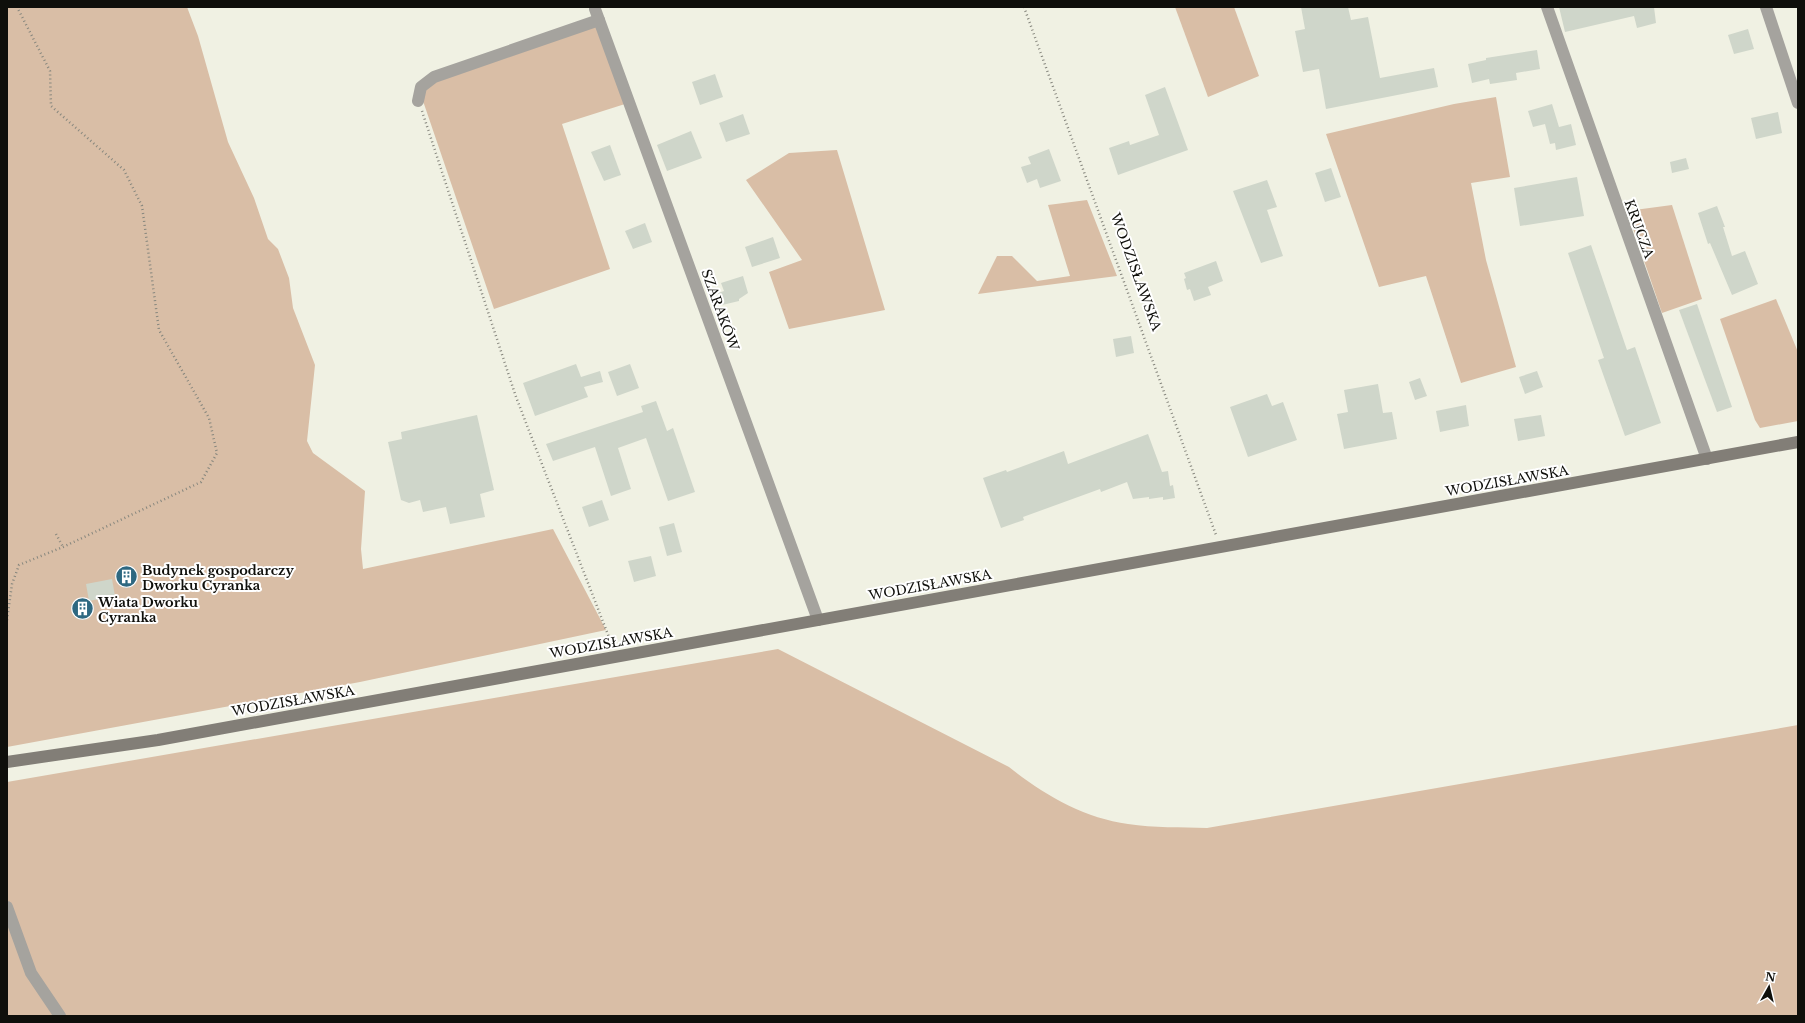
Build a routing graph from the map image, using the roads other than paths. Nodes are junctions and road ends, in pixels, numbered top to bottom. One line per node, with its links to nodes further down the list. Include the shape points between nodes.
1 (1547, 7): 6 (street, KRUCZA)
2 (1766, 7): 4 (street)
3 (418, 101): 7 (street, SZARAKÓW, via 421,87 434,77 597,14)
4 (1798, 103)
5 (1798, 442): 6 (main road, WODZISŁAWSKA)
6 (1707, 459): 7 (main road, WODZISŁAWSKA)
7 (818, 620): 8 (main road, WODZISŁAWSKA, via 158,740)
8 (7, 762)
9 (7, 907): 10 (street, via 31,973)
10 (60, 1016)

